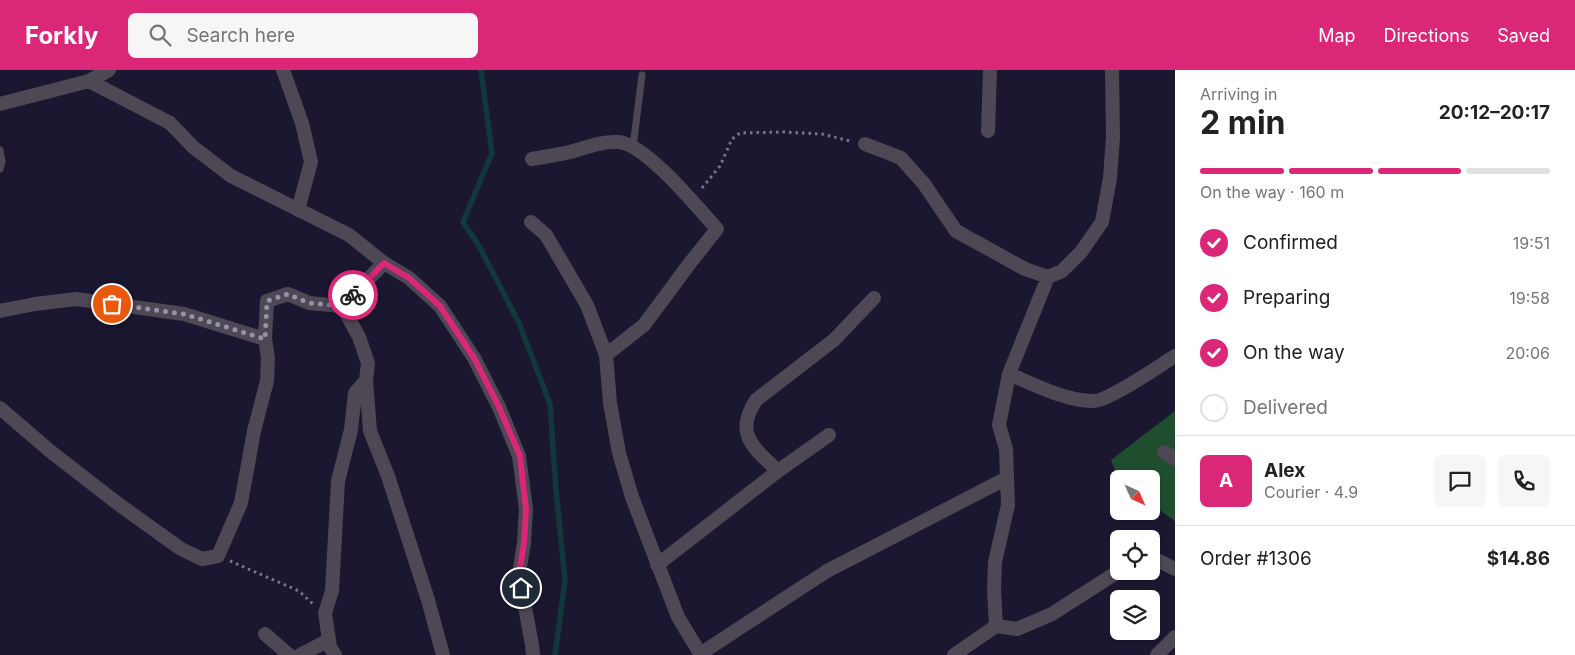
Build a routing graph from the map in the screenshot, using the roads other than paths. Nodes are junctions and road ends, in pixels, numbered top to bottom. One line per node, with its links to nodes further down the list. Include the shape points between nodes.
1 (109, 70): 6 (street)
2 (282, 70): 14 (street, via 302,123 311,162)
3 (990, 70): 8 (street)
4 (1112, 70): 17 (street, via 1113,137 1102,222 1081,252 1062,271)
5 (642, 75): 10 (lane)
6 (89, 81): 7 (street); 14 (street, via 170,123 193,147 231,176)
7 (0, 104)
8 (988, 131)
9 (865, 144): 17 (street, via 900,158 924,184 956,230 1018,266)
10 (633, 148): 12 (street, via 620,142 596,143); 22 (street, via 646,154 717,229 644,326)
11 (0, 150): 13 (lane)
12 (532, 159)
13 (0, 169)
14 (298, 210): 16 (street, via 349,235)
15 (531, 222): 22 (street, via 546,235 571,276 587,305)
16 (384, 263): 19 (street); 43 (street, via 409,278 440,306 474,358 520,456 526,509 519,574)
17 (1048, 277): 24 (street)
18 (874, 298): 28 (street, via 834,340 756,400 748,412 746,432 753,447)
19 (342, 306): 21 (street, via 309,303 288,294 267,301); 25 (street, via 359,337 368,363)
20 (0, 311): 21 (street, via 76,299 184,314)
21 (265, 339): 26 (street, via 267,381 254,430 241,504 218,556 202,559 181,549 50,451)
22 (606, 355): 31 (street, via 619,453)
23 (1175, 356): 24 (street, via 1096,401 1078,400)
24 (1009, 374): 29 (street, via 999,425 1006,450)
25 (366, 380): 37 (street, via 355,393 338,481 332,591 325,613); 42 (street, via 370,431 388,476)
26 (0, 408)
27 (829, 435): 28 (street)
28 (778, 470): 31 (street)
29 (1006, 478): 34 (street, via 1008,505 995,562); 38 (street, via 827,571)
30 (1160, 562): 32 (street)
31 (657, 565): 38 (street, via 678,617)
32 (1175, 569)
33 (1110, 577): 34 (street, via 1052,614 1017,630)
34 (996, 626): 44 (street)
35 (265, 634): 39 (street)
36 (1175, 637): 45 (street)
37 (329, 640): 40 (street); 41 (street)
38 (701, 654)
39 (289, 655)
40 (300, 655)
41 (335, 655)
42 (443, 655)
43 (532, 655)
44 (954, 655)
45 (1156, 655)

